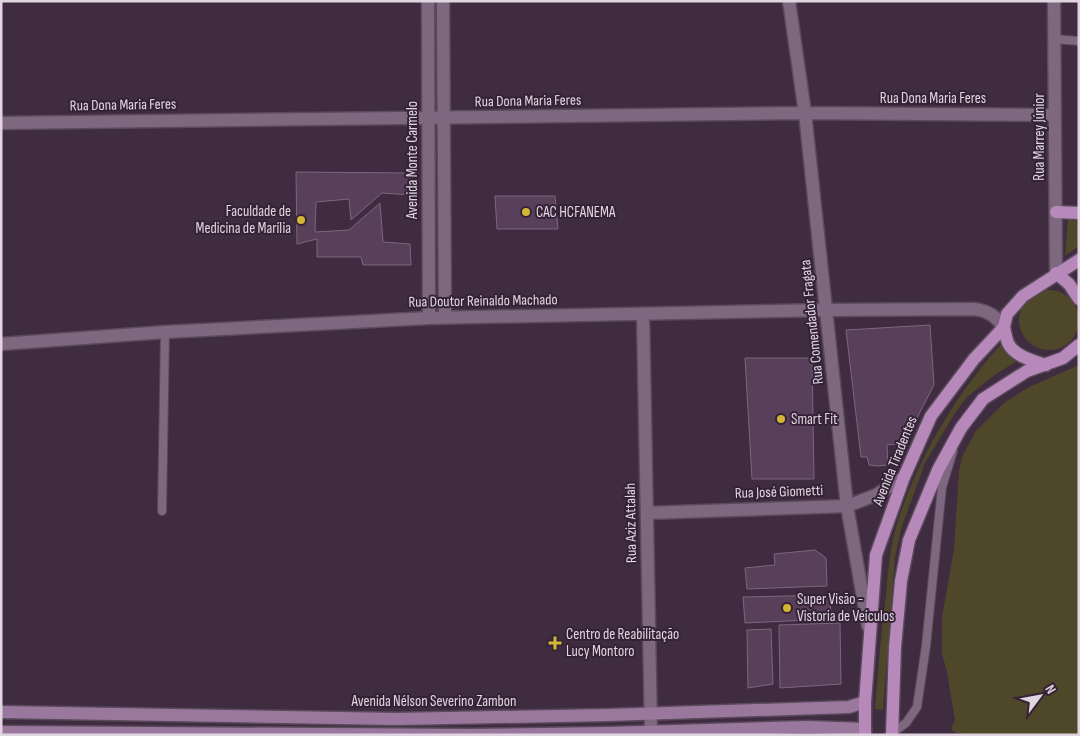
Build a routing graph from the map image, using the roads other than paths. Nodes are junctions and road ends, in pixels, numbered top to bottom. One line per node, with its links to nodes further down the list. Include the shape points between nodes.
1 (428, 1): 9 (street, Avenida Monte Carmelo)
2 (443, 1): 10 (street, Avenida Monte Carmelo)
3 (789, 1): 7 (street, Rua Comendador Fragata)
4 (1054, 1): 5 (street, Rua Marrey Júnior)
5 (1054, 39): 6 (lane); 8 (street, Rua Marrey Júnior)
6 (1079, 41)
7 (805, 113): 8 (street, Rua Dona Maria Feres); 10 (street, Rua Dona Maria Feres); 17 (street, Rua Comendador Fragata)
8 (1055, 114): 12 (street, Rua Marrey Júnior)
9 (427, 118): 10 (street, Rua Dona Maria Feres); 11 (street, Rua Dona Maria Feres); 20 (street, Avenida Monte Carmelo)
10 (444, 118): 19 (street, Avenida Monte Carmelo)
11 (1, 123)
12 (1056, 212): 13 (main road); 15 (street, Rua Marrey Júnior)
13 (1079, 213)
14 (1079, 260): 15 (main road, Avenida Tiradentes)
15 (1056, 273): 16 (main road); 21 (main road, Avenida Tiradentes, via 1023,296 1007,314)
16 (1079, 299)
17 (827, 310): 18 (street, Rua Doutor Reinaldo Machado); 21 (street, Rua Doutor Reinaldo Machado, via 984,310 994,315); 28 (street, Rua Comendador Fragata)
18 (642, 314): 19 (street, Rua Doutor Reinaldo Machado); 30 (street, Rua Aziz Attalah)
19 (445, 317): 20 (street, Rua Doutor Reinaldo Machado)
20 (429, 318): 22 (street, Rua Doutor Reinaldo Machado)
21 (1004, 327): 25 (main road, via 1008,344 1016,352); 27 (main road, Avenida Tiradentes, via 974,359 931,416)
22 (165, 332): 23 (street, Rua Doutor Reinaldo Machado); 29 (lane)
23 (1, 344)
24 (1079, 345): 25 (main road, via 1063,358)
25 (1046, 365): 26 (main road, via 1027,371 983,398)
26 (961, 428): 45 (main road, via 938,470 909,540 901,581 895,647); 45 (lane, via 942,487 917,707 906,723)
27 (904, 477): 28 (street, Rua José Giometti, via 876,495); 31 (main road, Avenida Tiradentes, via 876,555)
28 (847, 506): 30 (street, Rua José Giometti); 31 (street, Rua Comendador Fragata)
29 (162, 511)
30 (647, 513): 34 (street, Rua Aziz Attalah)
31 (870, 638): 32 (main road, Avenida Tiradentes)
32 (865, 702): 34 (main road, Avenida Nélson Severino Zambon, via 849,707); 42 (main road, Avenida Tiradentes)
33 (1, 712): 35 (main road, Avenida Nélson Severino Zambon)
34 (650, 714): 36 (main road, Avenida Nélson Severino Zambon); 39 (street, Rua Aziz Attalah)
35 (160, 715): 37 (main road, Avenida Nélson Severino Zambon); 43 (street)
36 (608, 715): 38 (main road, Avenida Nélson Severino Zambon); 44 (street)
37 (297, 717): 38 (main road, Avenida Nélson Severino Zambon); 41 (main road)
38 (396, 718): 46 (street)
39 (651, 731): 42 (main road, via 807,727); 44 (main road)
40 (1, 732): 43 (main road)
41 (298, 733): 43 (main road); 46 (main road)
42 (867, 733)
43 (161, 734)
44 (608, 734): 46 (main road)
45 (892, 734)
46 (397, 735)

